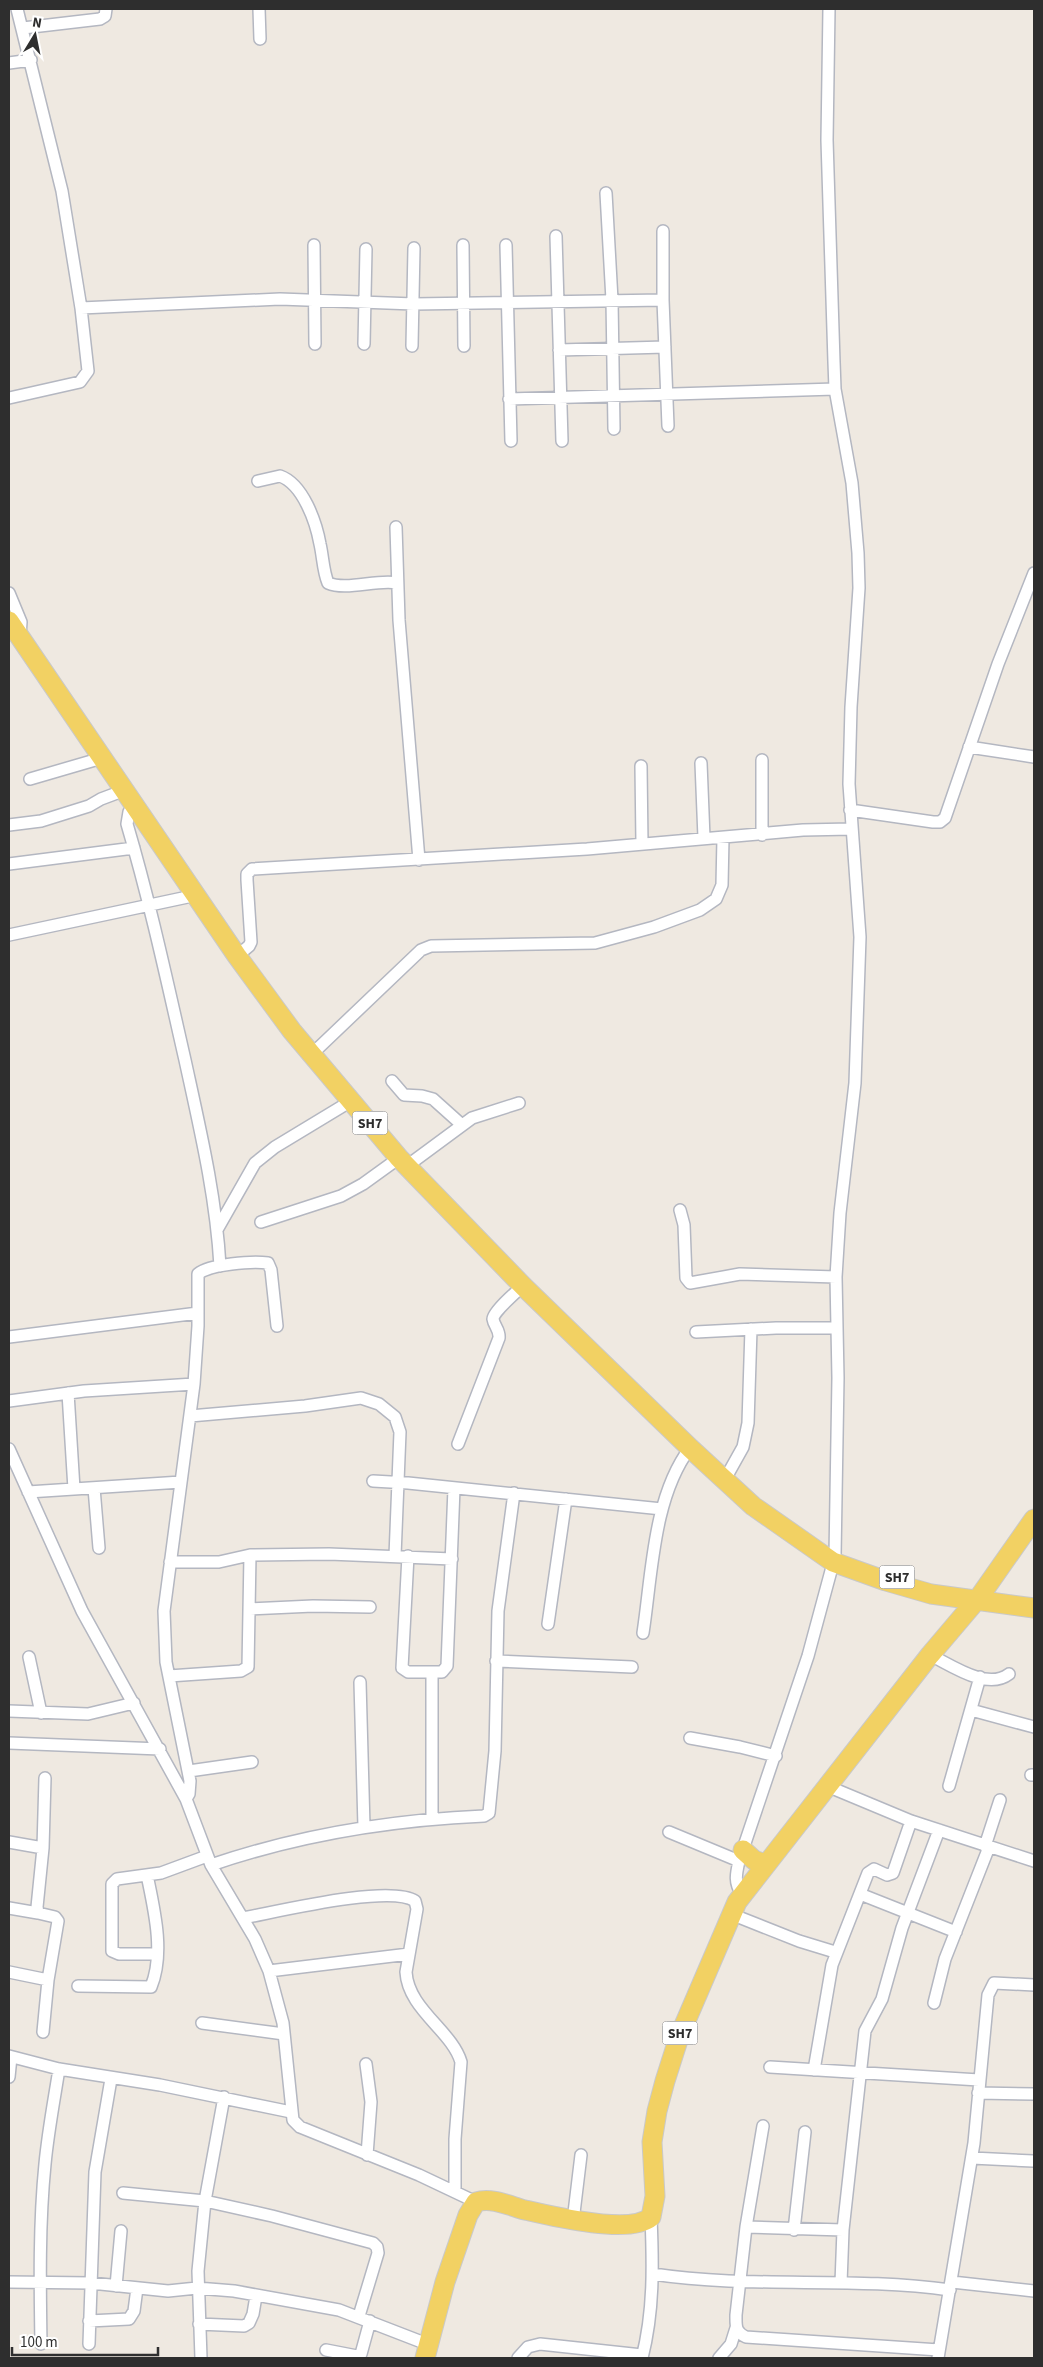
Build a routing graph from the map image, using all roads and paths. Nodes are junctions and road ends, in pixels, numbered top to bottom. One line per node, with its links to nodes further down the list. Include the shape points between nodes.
1 (17, 9): 5 (street)
2 (106, 9): 5 (street, via 105,16 100,19)
3 (260, 9): 6 (street)
4 (829, 9): 33 (street, via 827,148)
5 (23, 28): 7 (street)
6 (260, 39)
7 (31, 60): 8 (street); 25 (street, via 62,191)
8 (9, 63)
9 (606, 193): 18 (street)
10 (663, 231): 19 (street)
11 (556, 236): 22 (street)
12 (314, 245): 17 (street)
13 (463, 245): 24 (street)
14 (506, 245): 21 (street)
15 (414, 248): 23 (street)
16 (366, 249): 20 (street)
17 (314, 300): 20 (street); 25 (street); 26 (street)
18 (612, 300): 19 (street); 22 (street); 31 (street)
19 (663, 300): 30 (street)
20 (365, 303): 23 (street); 27 (street)
21 (507, 303): 22 (street); 24 (street); 38 (street)
22 (558, 303): 32 (street)
23 (414, 304): 24 (street); 28 (street)
24 (464, 304): 29 (street)
25 (81, 308): 36 (street, via 88,361 85,378)
26 (315, 344)
27 (364, 344)
28 (412, 346)
29 (464, 346)
30 (665, 347): 31 (street); 35 (street)
31 (613, 349): 32 (street); 34 (street)
32 (559, 350): 37 (street)
33 (836, 389): 35 (street); 58 (street, via 852,483 858,553 859,588 850,728)
34 (614, 394): 35 (street); 37 (street); 40 (street)
35 (667, 394): 39 (street)
36 (9, 398)
37 (560, 398): 38 (street); 41 (street)
38 (510, 399): 42 (street)
39 (668, 426)
40 (614, 429)
41 (562, 441)
42 (511, 442)
43 (258, 481): 46 (street, via 274,476 284,477 301,494 317,533 328,583 341,586 384,581)
44 (396, 527): 46 (street)
45 (1034, 573): 50 (street)
46 (397, 583): 66 (street)
47 (9, 593): 49 (street, via 21,622)
48 (9, 621): 49 (main road, SH7)
49 (20, 636): 52 (main road, SH7)
50 (969, 747): 51 (street); 58 (street, via 948,811 940,822)
51 (1034, 757)
52 (102, 758): 56 (street); 57 (main road, SH7)
53 (762, 760): 61 (street)
54 (701, 763): 62 (street)
55 (641, 766): 64 (street)
56 (30, 778)
57 (130, 797): 59 (street, via 101,799 89,806 42,820); 65 (street, via 127,817); 68 (main road, SH7)
58 (850, 810): 60 (street)
59 (9, 825)
60 (851, 829): 61 (street); 82 (street, via 860,912 857,1041)
61 (762, 835): 63 (street)
62 (704, 838): 63 (street); 64 (street)
63 (724, 838): 72 (street, via 720,893 700,910 636,934 595,943 431,946 421,950)
64 (642, 844): 66 (street)
65 (134, 848): 67 (street); 69 (street)
66 (418, 860): 71 (street, via 252,869 247,874 251,942)
67 (9, 864)
68 (197, 895): 69 (street); 71 (main road, SH7)
69 (150, 905): 70 (street); 80 (street, via 209,1172)
70 (9, 935)
71 (237, 956): 72 (main road, SH7, via 278,1014)
72 (312, 1054): 74 (main road, SH7)
73 (392, 1081): 76 (street, via 404,1095 433,1098)
74 (351, 1101): 77 (main road, SH7); 80 (street, via 275,1147 255,1163)
75 (519, 1103): 76 (street, via 481,1114)
76 (462, 1124): 77 (street)
77 (403, 1162): 79 (street, via 341,1196); 83 (main road, SH7)
78 (680, 1210): 82 (street, via 684,1226 686,1278 690,1282 740,1274)
79 (262, 1222)
80 (218, 1228): 81 (street)
81 (220, 1266): 84 (street, via 198,1274); 85 (street, via 268,1263 272,1270)
82 (836, 1276): 86 (street)
83 (523, 1286): 94 (street, via 494,1314 499,1338); 95 (main road, SH7)
84 (198, 1313): 89 (street); 90 (street)
85 (277, 1326)
86 (836, 1328): 87 (street); 115 (street, via 838,1388)
87 (751, 1329): 88 (street); 99 (street, via 748,1424 742,1447)
88 (696, 1332)
89 (9, 1337)
90 (194, 1384): 91 (street); 93 (street)
91 (68, 1393): 92 (street); 102 (street)
92 (9, 1401)
93 (190, 1416): 100 (street); 101 (street, via 361,1398 371,1400 395,1418 398,1425)
94 (458, 1444)
95 (690, 1448): 99 (main road, SH7); 108 (street, via 677,1468)
96 (9, 1449): 97 (street)
97 (14, 1476): 105 (street)
98 (373, 1481): 101 (street)
99 (724, 1481): 115 (main road, SH7, via 753,1506)
100 (181, 1482): 103 (street); 116 (street)
101 (398, 1482): 104 (street); 112 (street)
102 (74, 1488): 103 (street); 105 (street)
103 (94, 1488): 110 (street)
104 (454, 1488): 106 (street); 114 (street)
105 (28, 1492): 133 (street, via 82,1611)
106 (514, 1493): 107 (street); 126 (street, via 498,1611)
107 (566, 1499): 108 (street); 122 (street)
108 (662, 1509): 123 (street)
109 (1034, 1519): 117 (main road)
110 (99, 1548)
111 (250, 1555): 112 (street); 116 (street, via 219,1562); 121 (street)
112 (395, 1556): 113 (street)
113 (408, 1556): 114 (street); 128 (street, via 402,1668 408,1672)
114 (452, 1559): 128 (street, via 447,1666 444,1671)
115 (834, 1559): 117 (main road, SH7); 141 (street)
116 (170, 1562): 130 (street, via 164,1611)
117 (977, 1598): 118 (main road); 120 (main road); 124 (main road, SH7)
118 (1034, 1600)
119 (370, 1607): 121 (street)
120 (1034, 1608)
121 (250, 1609): 130 (street, via 246,1670)
122 (548, 1624)
123 (643, 1632)
124 (930, 1654): 131 (street); 145 (main road, SH7)
125 (29, 1657): 136 (street)
126 (496, 1662): 127 (street); 149 (street, via 489,1813 484,1816)
127 (632, 1668)
128 (432, 1672): 149 (street)
129 (1009, 1674): 131 (street, via 997,1680)
130 (169, 1676): 143 (street)
131 (980, 1677): 134 (street)
132 (360, 1682): 151 (street)
133 (134, 1703): 136 (street, via 88,1714); 140 (street)
134 (971, 1710): 137 (street); 146 (street)
135 (9, 1711): 136 (street)
136 (41, 1713)
137 (1034, 1727)
138 (690, 1738): 141 (street)
139 (9, 1743): 140 (street)
140 (160, 1749): 147 (street)
141 (776, 1756): 157 (street)
142 (252, 1762): 143 (street)
143 (188, 1771): 147 (street, via 191,1788)
144 (45, 1778): 156 (street)
145 (827, 1786): 150 (street); 160 (main road, SH7)
146 (949, 1786)
147 (186, 1799): 158 (street)
148 (1000, 1800): 155 (street)
149 (432, 1818): 151 (street)
150 (912, 1821): 152 (street); 163 (street, via 892,1873 887,1875 870,1870)
151 (364, 1827): 158 (street)
152 (939, 1830): 155 (street); 166 (street)
153 (669, 1832): 157 (street)
154 (9, 1842): 156 (street)
155 (987, 1847): 159 (street); 169 (street)
156 (43, 1848): 165 (street)
157 (741, 1856): 160 (main road); 162 (street, via 736,1881)
158 (209, 1860): 161 (street); 168 (street)
159 (1034, 1861)
160 (765, 1864): 162 (main road, SH7)
161 (147, 1875): 171 (street, via 155,1912); 171 (street, via 117,1879 112,1884 111,1948 119,1954)
162 (742, 1894): 167 (main road, SH7)
163 (860, 1894): 166 (street); 170 (street)
164 (9, 1908): 165 (street)
165 (38, 1913): 175 (street, via 55,1917 58,1921)
166 (908, 1913): 169 (street); 187 (street, via 882,1998 866,2031)
167 (731, 1914): 170 (street); 205 (main road, SH7, via 675,2046 656,2111 652,2142 655,2196)
168 (243, 1918): 172 (street, via 366,1896 407,1895 415,1901 417,1909); 173 (street)
169 (956, 1932): 178 (street, via 942,1968)
170 (836, 1952): 186 (street)
171 (156, 1954): 177 (street, via 151,1987)
172 (409, 1954): 173 (street); 201 (street, via 407,1983 458,2053 461,2062)
173 (269, 1971): 181 (street)
174 (9, 1972): 175 (street)
175 (48, 1980): 180 (street)
176 (1034, 1985): 190 (street, via 999,1982 990,1986)
177 (78, 1986)
178 (934, 2003)
179 (202, 2023): 181 (street)
180 (43, 2032)
181 (284, 2034): 194 (street)
182 (10, 2057): 185 (street); 188 (street)
183 (366, 2064): 197 (street, via 371,2102)
184 (770, 2067): 186 (street)
185 (58, 2069): 189 (street); 213 (street, via 45,2164)
186 (814, 2070): 187 (street)
187 (861, 2074): 190 (street); 209 (street)
188 (9, 2077)
189 (111, 2079): 193 (street); 215 (street, via 95,2172)
190 (979, 2080): 191 (street)
191 (978, 2093): 192 (street); 199 (street)
192 (1034, 2094)
193 (224, 2097): 194 (street); 203 (street)
194 (291, 2112): 197 (street, via 300,2127)
195 (763, 2126): 207 (street)
196 (805, 2132): 208 (street)
197 (367, 2155): 201 (street)
198 (581, 2155): 206 (street)
199 (972, 2158): 200 (street); 218 (street)
200 (1033, 2161)
201 (455, 2191): 204 (street)
202 (123, 2193): 203 (street)
203 (205, 2201): 220 (street); 223 (street, via 373,2243 378,2253)
204 (476, 2202): 206 (main road, via 498,2202); 230 (main road, via 468,2215 448,2272)
205 (651, 2217): 206 (main road, via 638,2224); 211 (street)
206 (573, 2220)
207 (746, 2227): 208 (street); 214 (street)
208 (794, 2230): 209 (street)
209 (843, 2230): 216 (street)
210 (121, 2231): 217 (street)
211 (653, 2274): 214 (street, via 688,2280); 232 (street, via 651,2310)
212 (9, 2282): 213 (street)
213 (40, 2282): 215 (street); 227 (street)
214 (741, 2282): 216 (street); 226 (street)
215 (91, 2283): 217 (street); 224 (street)
216 (842, 2283): 218 (street)
217 (116, 2286): 219 (street)
218 (951, 2286): 221 (street); 231 (street)
219 (137, 2288): 220 (street, via 168,2291); 224 (street, via 134,2311 129,2319)
220 (197, 2288): 222 (street); 225 (street)
221 (1034, 2292)
222 (256, 2296): 223 (street, via 338,2310); 225 (street, via 249,2324)
223 (365, 2318): 229 (street, via 361,2354); 230 (street)
224 (90, 2321): 228 (street)
225 (199, 2324): 233 (street)
226 (736, 2328): 231 (street, via 746,2337); 235 (street, via 731,2344)
227 (41, 2344)
228 (89, 2344)
229 (326, 2350)
230 (426, 2351)
231 (939, 2354)
232 (642, 2357): 234 (street, via 540,2344 528,2348)
233 (201, 2358)
234 (518, 2358)
235 (719, 2358)

